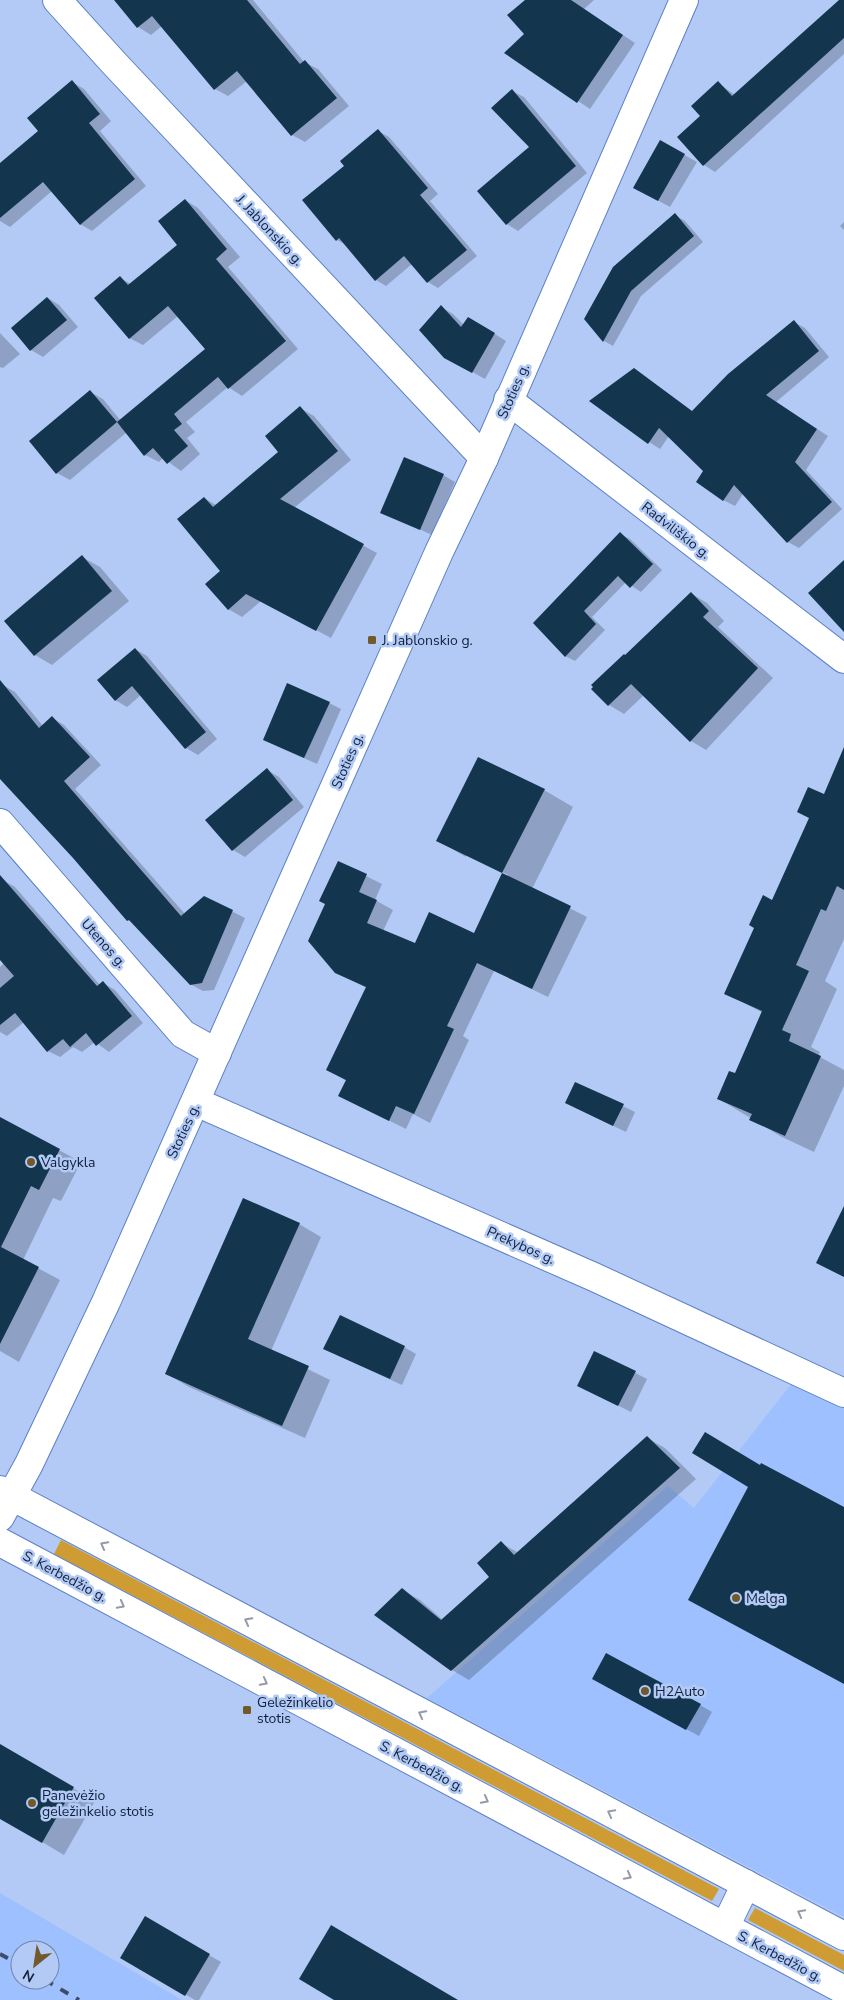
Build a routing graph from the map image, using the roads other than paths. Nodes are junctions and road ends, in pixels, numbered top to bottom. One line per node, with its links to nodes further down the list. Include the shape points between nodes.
1 (57, 0): 4 (main road, J. Jablonskio g.)
2 (684, 0): 3 (main road, Stoties g.)
3 (508, 400): 4 (main road, Stoties g.); 5 (main road, Radviliškio g.)
4 (484, 458): 7 (main road, Stoties g., via 439,552)
5 (844, 659)
6 (0, 823): 7 (main road, Utenos g., via 183,1034)
7 (217, 1054): 8 (main road, Stoties g.)
8 (196, 1102): 9 (main road, Prekybos g., via 624,1291); 10 (main road, Stoties g., via 82,1356)
9 (844, 1393)
10 (4, 1501): 12 (main road, one-way to 10)
11 (0, 1542): 13 (main road, S. Kerbedžio g., one-way to 13)
12 (746, 1884): 13 (main road); 14 (main road, one-way to 12)
13 (724, 1928): 15 (main road, S. Kerbedžio g.)
14 (844, 1936)
15 (844, 1990)

